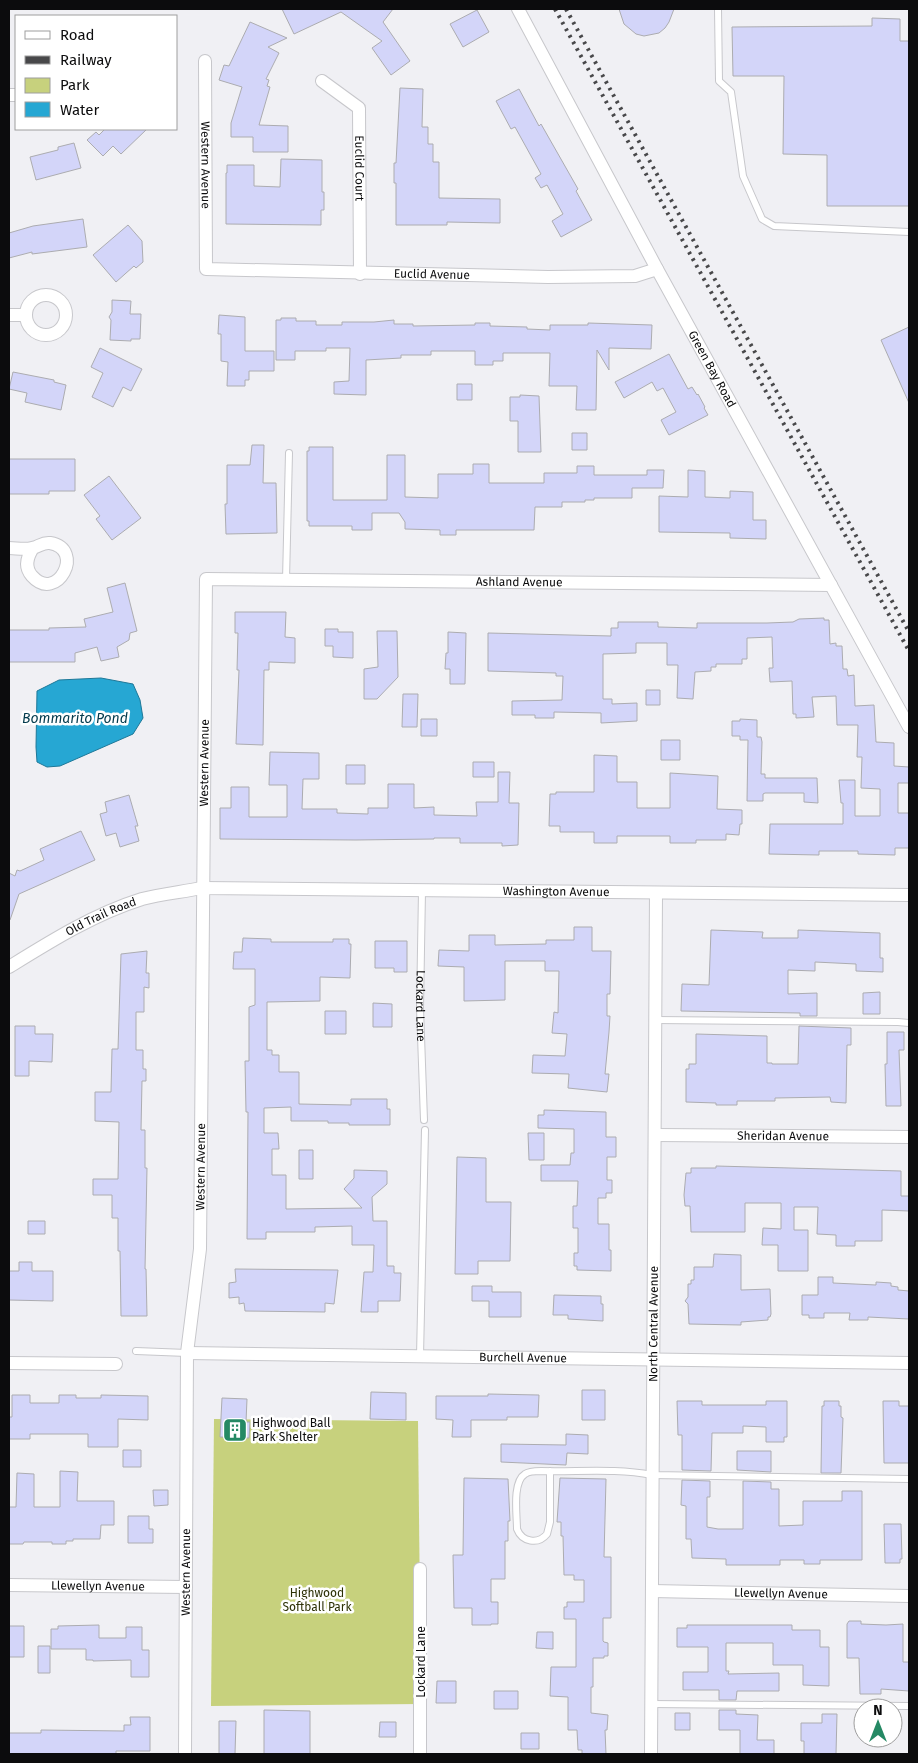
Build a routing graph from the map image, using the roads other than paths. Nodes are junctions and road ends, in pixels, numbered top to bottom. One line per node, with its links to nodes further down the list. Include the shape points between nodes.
1 (518, 9): 7 (street, Green Bay Road)
2 (718, 9): 5 (lane, via 719,81 731,92 743,176 762,219 774,226)
3 (205, 60): 6 (street, Western Avenue)
4 (322, 82): 8 (street, Euclid Court, via 359,108)
5 (909, 232)
6 (206, 269): 8 (street, Euclid Avenue)
7 (657, 269): 8 (street, Euclid Avenue, via 635,276); 16 (street, Green Bay Road)
8 (360, 274)
9 (9, 315): 10 (street)
10 (26, 315)
11 (289, 453): 15 (lane)
12 (9, 548): 13 (street)
13 (33, 548)
14 (206, 578): 15 (street, Ashland Avenue); 18 (street, Western Avenue)
15 (286, 580): 16 (street, Ashland Avenue)
16 (831, 585): 17 (street, Green Bay Road)
17 (909, 727)
18 (202, 888): 19 (street, Washington Avenue); 22 (street, Old Trail Road, via 144,899 117,908 68,931); 30 (street, Western Avenue, via 200,1249)
19 (422, 891): 20 (street, Washington Avenue); 25 (lane, Lockard Lane, via 420,1008)
20 (656, 893): 21 (street, Washington Avenue); 23 (street, North Central Avenue)
21 (909, 895)
22 (9, 967)
23 (655, 1020): 24 (lane); 27 (street, North Central Avenue)
24 (909, 1024)
25 (424, 1120)
26 (425, 1130): 31 (lane)
27 (655, 1135): 28 (street, Sheridan Avenue); 32 (street, North Central Avenue)
28 (909, 1137)
29 (136, 1351): 30 (lane, Burchell Avenue)
30 (187, 1353): 31 (street, Burchell Avenue); 41 (street, Western Avenue)
31 (420, 1356): 32 (street, Burchell Avenue)
32 (653, 1360): 34 (street, Burchell Avenue); 37 (street, North Central Avenue)
33 (9, 1363): 35 (street)
34 (909, 1363)
35 (116, 1364)
36 (550, 1471): 36 (lane, via 532,1471 525,1474 517,1485 517,1529 525,1539 540,1540 547,1534); 37 (lane)
37 (652, 1475): 38 (lane); 42 (street, North Central Avenue)
38 (909, 1479)
39 (420, 1570): 47 (street, Lockard Lane)
40 (9, 1585): 41 (street, Llewellyn Avenue)
41 (186, 1587): 46 (street, Western Avenue)
42 (652, 1591): 43 (street, Llewellyn Avenue); 44 (street, North Central Avenue)
43 (909, 1596)
44 (651, 1704): 45 (lane); 48 (street, North Central Avenue)
45 (909, 1706)
46 (186, 1754)
47 (420, 1754)
48 (650, 1754)

